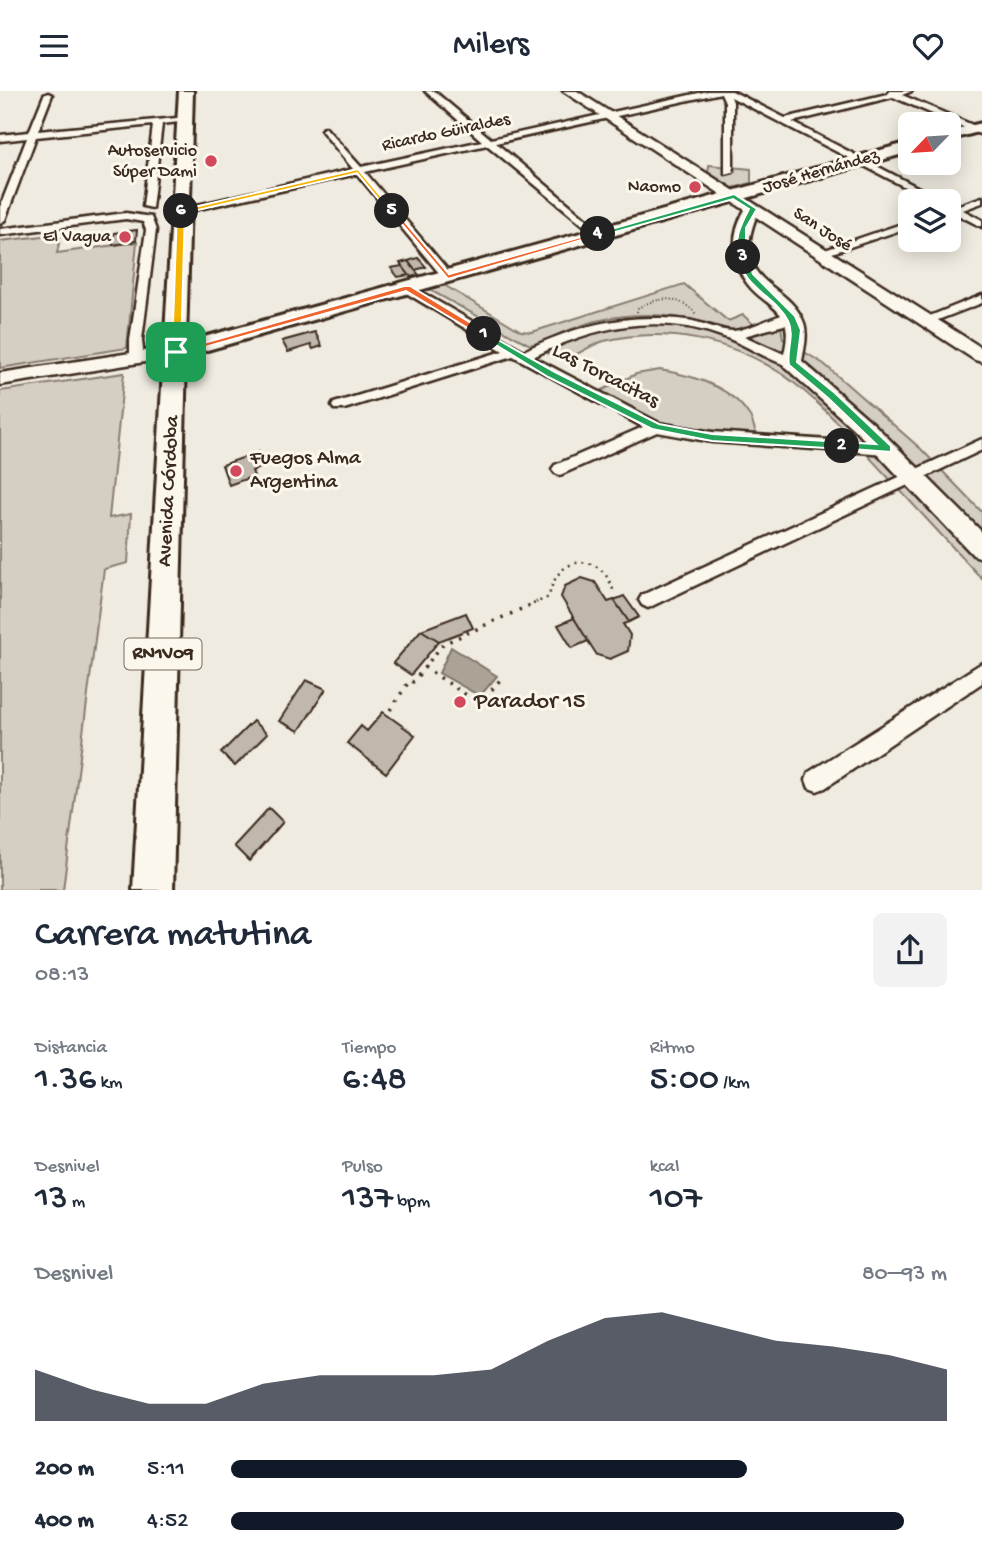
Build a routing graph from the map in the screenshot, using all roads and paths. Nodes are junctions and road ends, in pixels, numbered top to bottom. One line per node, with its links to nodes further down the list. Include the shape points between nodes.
1 (186, 91): 10 (main road, Avenida Córdoba / RN1V09)
2 (429, 91): 18 (street)
3 (569, 91): 9 (street, San José)
4 (719, 91): 9 (street, Ricardo Güiraldes)
5 (725, 91): 11 (street); 22 (street, via 729,102)
6 (908, 91): 7 (street)
7 (890, 93): 11 (street); 13 (street)
8 (48, 95): 15 (street)
9 (608, 115): 18 (street, Ricardo Güiraldes); 24 (street, San José)
10 (185, 119): 12 (street); 29 (main road, Avenida Córdoba / RN1V09)
11 (784, 121): 20 (street)
12 (158, 122): 15 (street); 26 (street)
13 (980, 129): 16 (main road)
14 (325, 130): 21 (street)
15 (33, 134): 17 (street); 31 (street)
16 (961, 134)
17 (0, 138)
18 (489, 142): 21 (street, Ricardo Güiraldes); 34 (street)
19 (898, 150): 20 (main road, José Hernández)
20 (861, 161): 23 (street); 24 (main road, José Hernández)
21 (358, 171): 29 (street, Ricardo Güiraldes); 37 (street)
22 (728, 172)
23 (916, 189)
24 (734, 197): 28 (street, San José); 37 (main road, José Hernández)
25 (982, 200): 27 (street)
26 (148, 206)
27 (961, 206)
28 (753, 209): 36 (street, San José); 40 (street, via 740,247 749,275)
29 (181, 210): 45 (main road, Avenida Córdoba / RN1V09)
30 (961, 214): 32 (street)
31 (0, 220)
32 (982, 223)
33 (898, 228): 36 (street)
34 (592, 229)
35 (0, 232): 48 (street, via 126,216 147,219 151,230)
36 (822, 253): 42 (street, San José)
37 (448, 277): 38 (main road, José Hernández)
38 (407, 288): 45 (main road, José Hernández); 46 (street, Las Torcacitas)
39 (982, 299): 42 (street)
40 (791, 316): 44 (street); 49 (street, via 796,330)
41 (636, 319): 43 (street); 43 (path, via 638,308 665,297 679,299 693,309); 46 (street, via 604,324)
42 (926, 320): 47 (street, San José)
43 (704, 325): 44 (street)
44 (736, 334): 49 (street)
45 (176, 352): 48 (street, José Hernández); 65 (main road, Avenida Córdoba / RN1V09)
46 (518, 354): 51 (street); 52 (street, Las Torcacitas)
47 (982, 356)
48 (137, 358): 50 (street, José Hernández)
49 (792, 363): 54 (street)
50 (0, 379)
51 (339, 405)
52 (656, 427): 54 (street, Las Torcacitas, via 712,437); 55 (street)
53 (982, 444): 56 (street)
54 (887, 449): 56 (street)
55 (559, 469)
56 (914, 476): 57 (street); 59 (street)
57 (982, 548)
58 (614, 593): 60 (path, via 608,573 595,564 564,568 553,579 549,597 443,644)
59 (648, 600)
60 (424, 667): 62 (path, via 480,704); 63 (path)
61 (982, 672): 64 (street)
62 (500, 680)
63 (390, 710)
64 (817, 780)
65 (153, 890)

